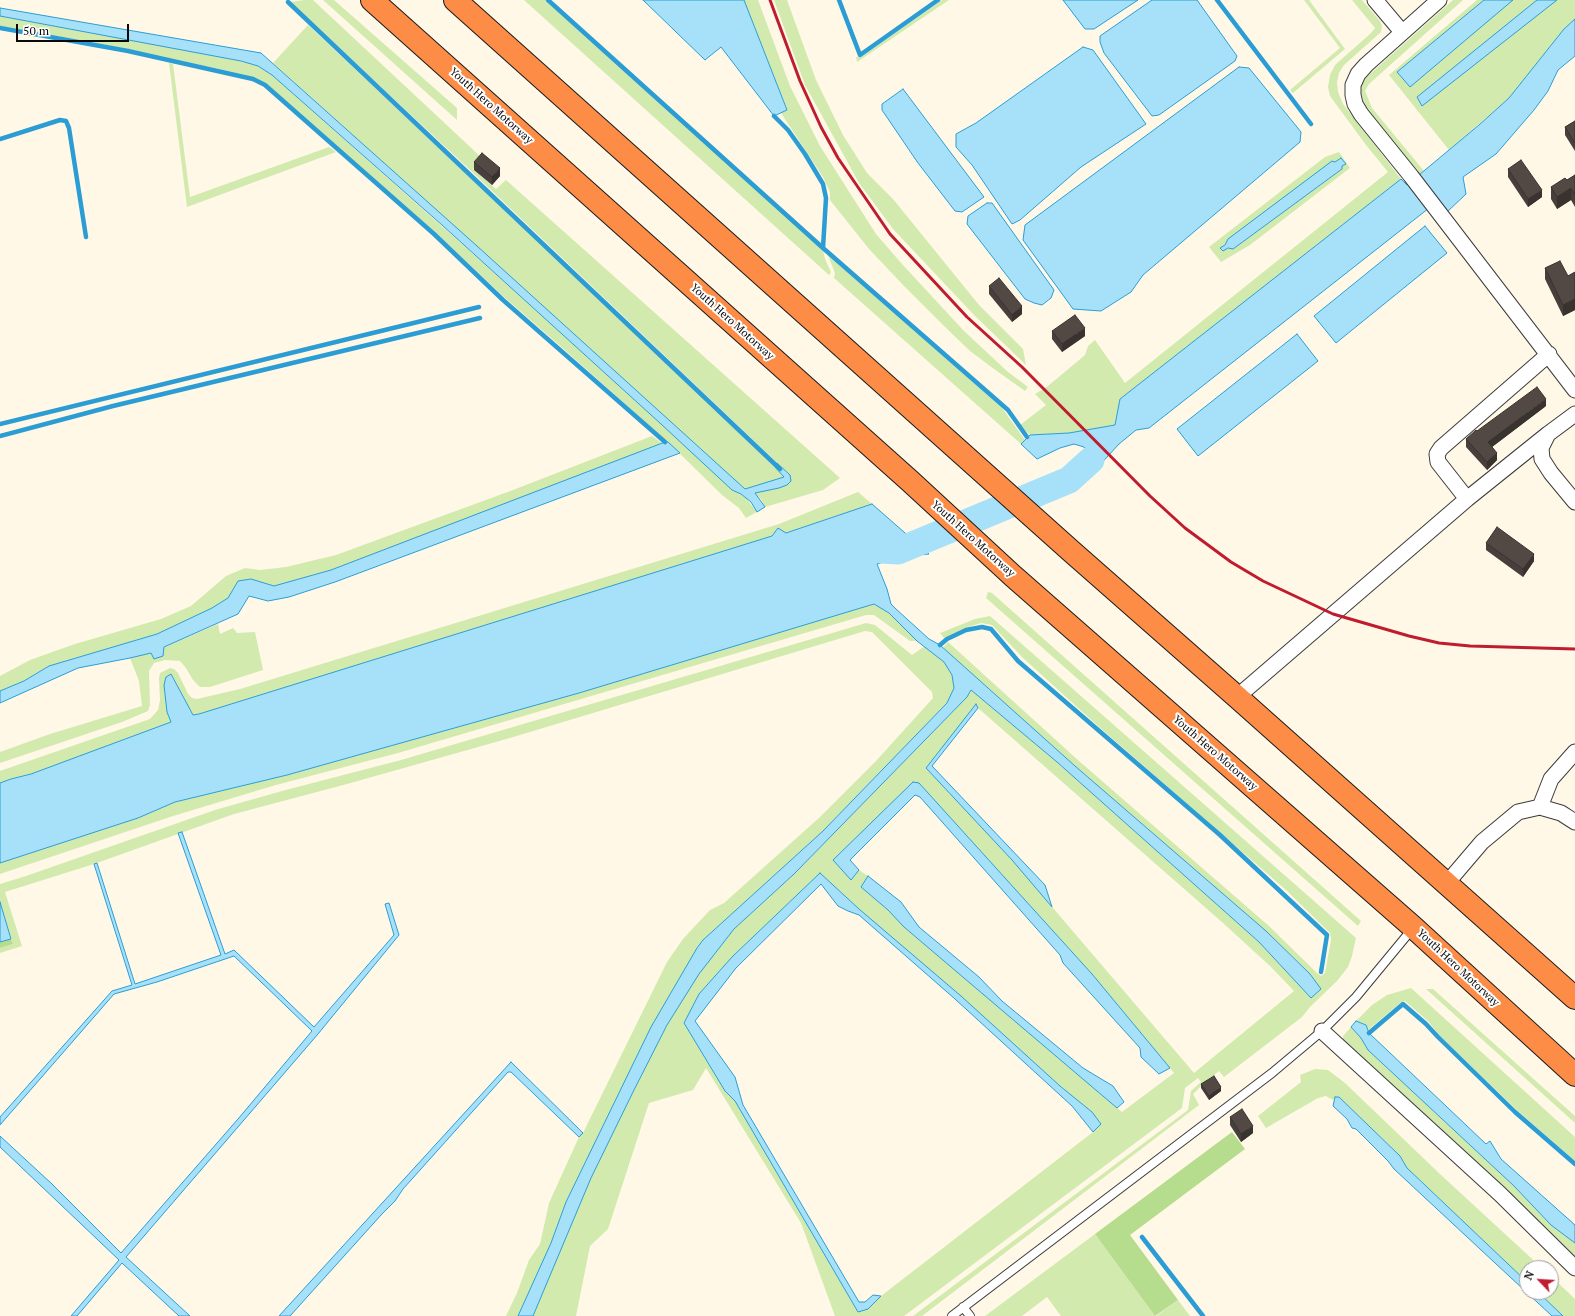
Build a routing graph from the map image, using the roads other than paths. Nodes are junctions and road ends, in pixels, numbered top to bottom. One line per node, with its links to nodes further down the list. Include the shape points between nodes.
1 (372, 0): 17 (highway, Youth Hero Motorway, via 1013,576)
2 (455, 0): 12 (highway)
3 (1375, 0): 5 (street)
4 (1439, 0): 5 (street)
5 (1402, 32): 6 (street, via 1358,74 1353,85 1355,104)
6 (1549, 354): 7 (street); 10 (street, via 1437,454 1438,462)
7 (1575, 390)
8 (1575, 414): 9 (street)
9 (1548, 434): 10 (street); 11 (street, via 1541,448 1542,459 1550,473)
10 (1467, 499): 12 (street)
11 (1575, 502)
12 (1237, 697): 16 (highway)
13 (1575, 752): 14 (street, via 1551,779)
14 (1540, 807): 15 (street, via 1562,813); 16 (street, via 1518,812 1482,842)
15 (1575, 822)
16 (1447, 884): 18 (highway)
17 (1413, 927): 19 (lane, via 1356,998); 20 (highway, Youth Hero Motorway)
18 (1575, 998)
19 (1322, 1031): 21 (street, via 1500,1194); 22 (lane, via 1272,1073)
20 (1575, 1075)
21 (1575, 1268)
22 (963, 1307): 23 (lane); 24 (lane)
23 (952, 1316)
24 (970, 1316)

